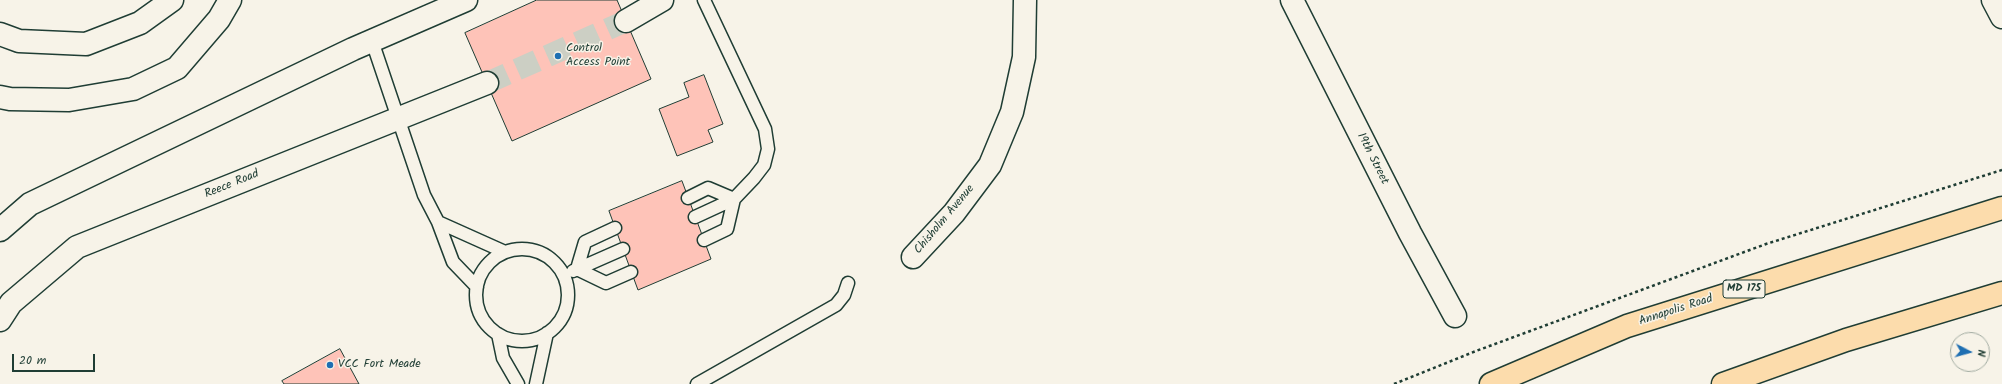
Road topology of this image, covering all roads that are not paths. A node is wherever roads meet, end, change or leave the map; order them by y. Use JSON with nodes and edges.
{"nodes":[{"id":1,"x":172,"y":0,"type":"edge"},
{"id":2,"x":230,"y":0,"type":"edge"},
{"id":3,"x":466,"y":0,"type":"edge"},
{"id":4,"x":662,"y":0,"type":"edge"},
{"id":5,"x":704,"y":0,"type":"edge"},
{"id":6,"x":1025,"y":0,"type":"edge"},
{"id":7,"x":1292,"y":0,"type":"edge"},
{"id":8,"x":1993,"y":0,"type":"edge"},
{"id":9,"x":2002,"y":16,"type":"edge"},
{"id":10,"x":626,"y":21,"type":"tunnel mouth"},
{"id":11,"x":0,"y":34,"type":"edge"},
{"id":12,"x":372,"y":41,"type":"junction"},
{"id":13,"x":487,"y":83,"type":"tunnel mouth"},
{"id":14,"x":0,"y":97,"type":"edge"},
{"id":15,"x":398,"y":118,"type":"junction"},
{"id":16,"x":688,"y":198,"type":"dead end"},
{"id":17,"x":734,"y":200,"type":"junction"},
{"id":18,"x":2002,"y":208,"type":"edge"},
{"id":19,"x":695,"y":217,"type":"dead end"},
{"id":20,"x":438,"y":222,"type":"junction"},
{"id":21,"x":615,"y":228,"type":"dead end"},
{"id":22,"x":0,"y":230,"type":"edge"},
{"id":23,"x":704,"y":240,"type":"dead end"},
{"id":24,"x":623,"y":249,"type":"dead end"},
{"id":25,"x":505,"y":252,"type":"junction"},
{"id":26,"x":913,"y":257,"type":"dead end"},
{"id":27,"x":577,"y":269,"type":"junction"},
{"id":28,"x":631,"y":272,"type":"dead end"},
{"id":29,"x":564,"y":275,"type":"junction"},
{"id":30,"x":848,"y":283,"type":"dead end"},
{"id":31,"x":477,"y":287,"type":"junction"},
{"id":32,"x":2002,"y":293,"type":"edge"},
{"id":33,"x":1456,"y":316,"type":"dead end"},
{"id":34,"x":0,"y":320,"type":"edge"},
{"id":35,"x":498,"y":334,"type":"junction"},
{"id":36,"x":547,"y":334,"type":"junction"},
{"id":37,"x":518,"y":384,"type":"edge"},
{"id":38,"x":536,"y":384,"type":"edge"},
{"id":39,"x":697,"y":384,"type":"edge"},
{"id":40,"x":1491,"y":384,"type":"edge"},
{"id":41,"x":1723,"y":384,"type":"edge"}],
"edges":[{"from":1,"to":11,"type":"street"},
{"from":2,"to":14,"type":"street"},
{"from":3,"to":12,"type":"street"},
{"from":4,"to":10,"type":"street"},
{"from":5,"to":17,"type":"lane"},
{"from":6,"to":26,"type":"street","name":"Chisholm Avenue"},
{"from":7,"to":33,"type":"street","name":"19th Street"},
{"from":8,"to":9,"type":"street"},
{"from":12,"to":15,"type":"lane"},
{"from":12,"to":22,"type":"street"},
{"from":13,"to":15,"type":"street","name":"Reece Road"},
{"from":15,"to":20,"type":"lane"},
{"from":15,"to":34,"type":"street","name":"Reece Road"},
{"from":16,"to":17,"type":"lane"},
{"from":17,"to":19,"type":"lane"},
{"from":17,"to":23,"type":"lane"},
{"from":18,"to":40,"type":"main road","name":"Annapolis Road","number":"MD 175"},
{"from":20,"to":25,"type":"lane"},
{"from":20,"to":31,"type":"lane"},
{"from":21,"to":27,"type":"lane"},
{"from":24,"to":27,"type":"lane"},
{"from":25,"to":29,"type":"lane"},
{"from":25,"to":31,"type":"lane"},
{"from":27,"to":28,"type":"lane"},
{"from":27,"to":29,"type":"lane"},
{"from":29,"to":36,"type":"lane"},
{"from":30,"to":39,"type":"lane"},
{"from":31,"to":35,"type":"lane"},
{"from":32,"to":41,"type":"main road"},
{"from":35,"to":36,"type":"lane"},
{"from":35,"to":37,"type":"lane"},
{"from":36,"to":38,"type":"lane"}]}
